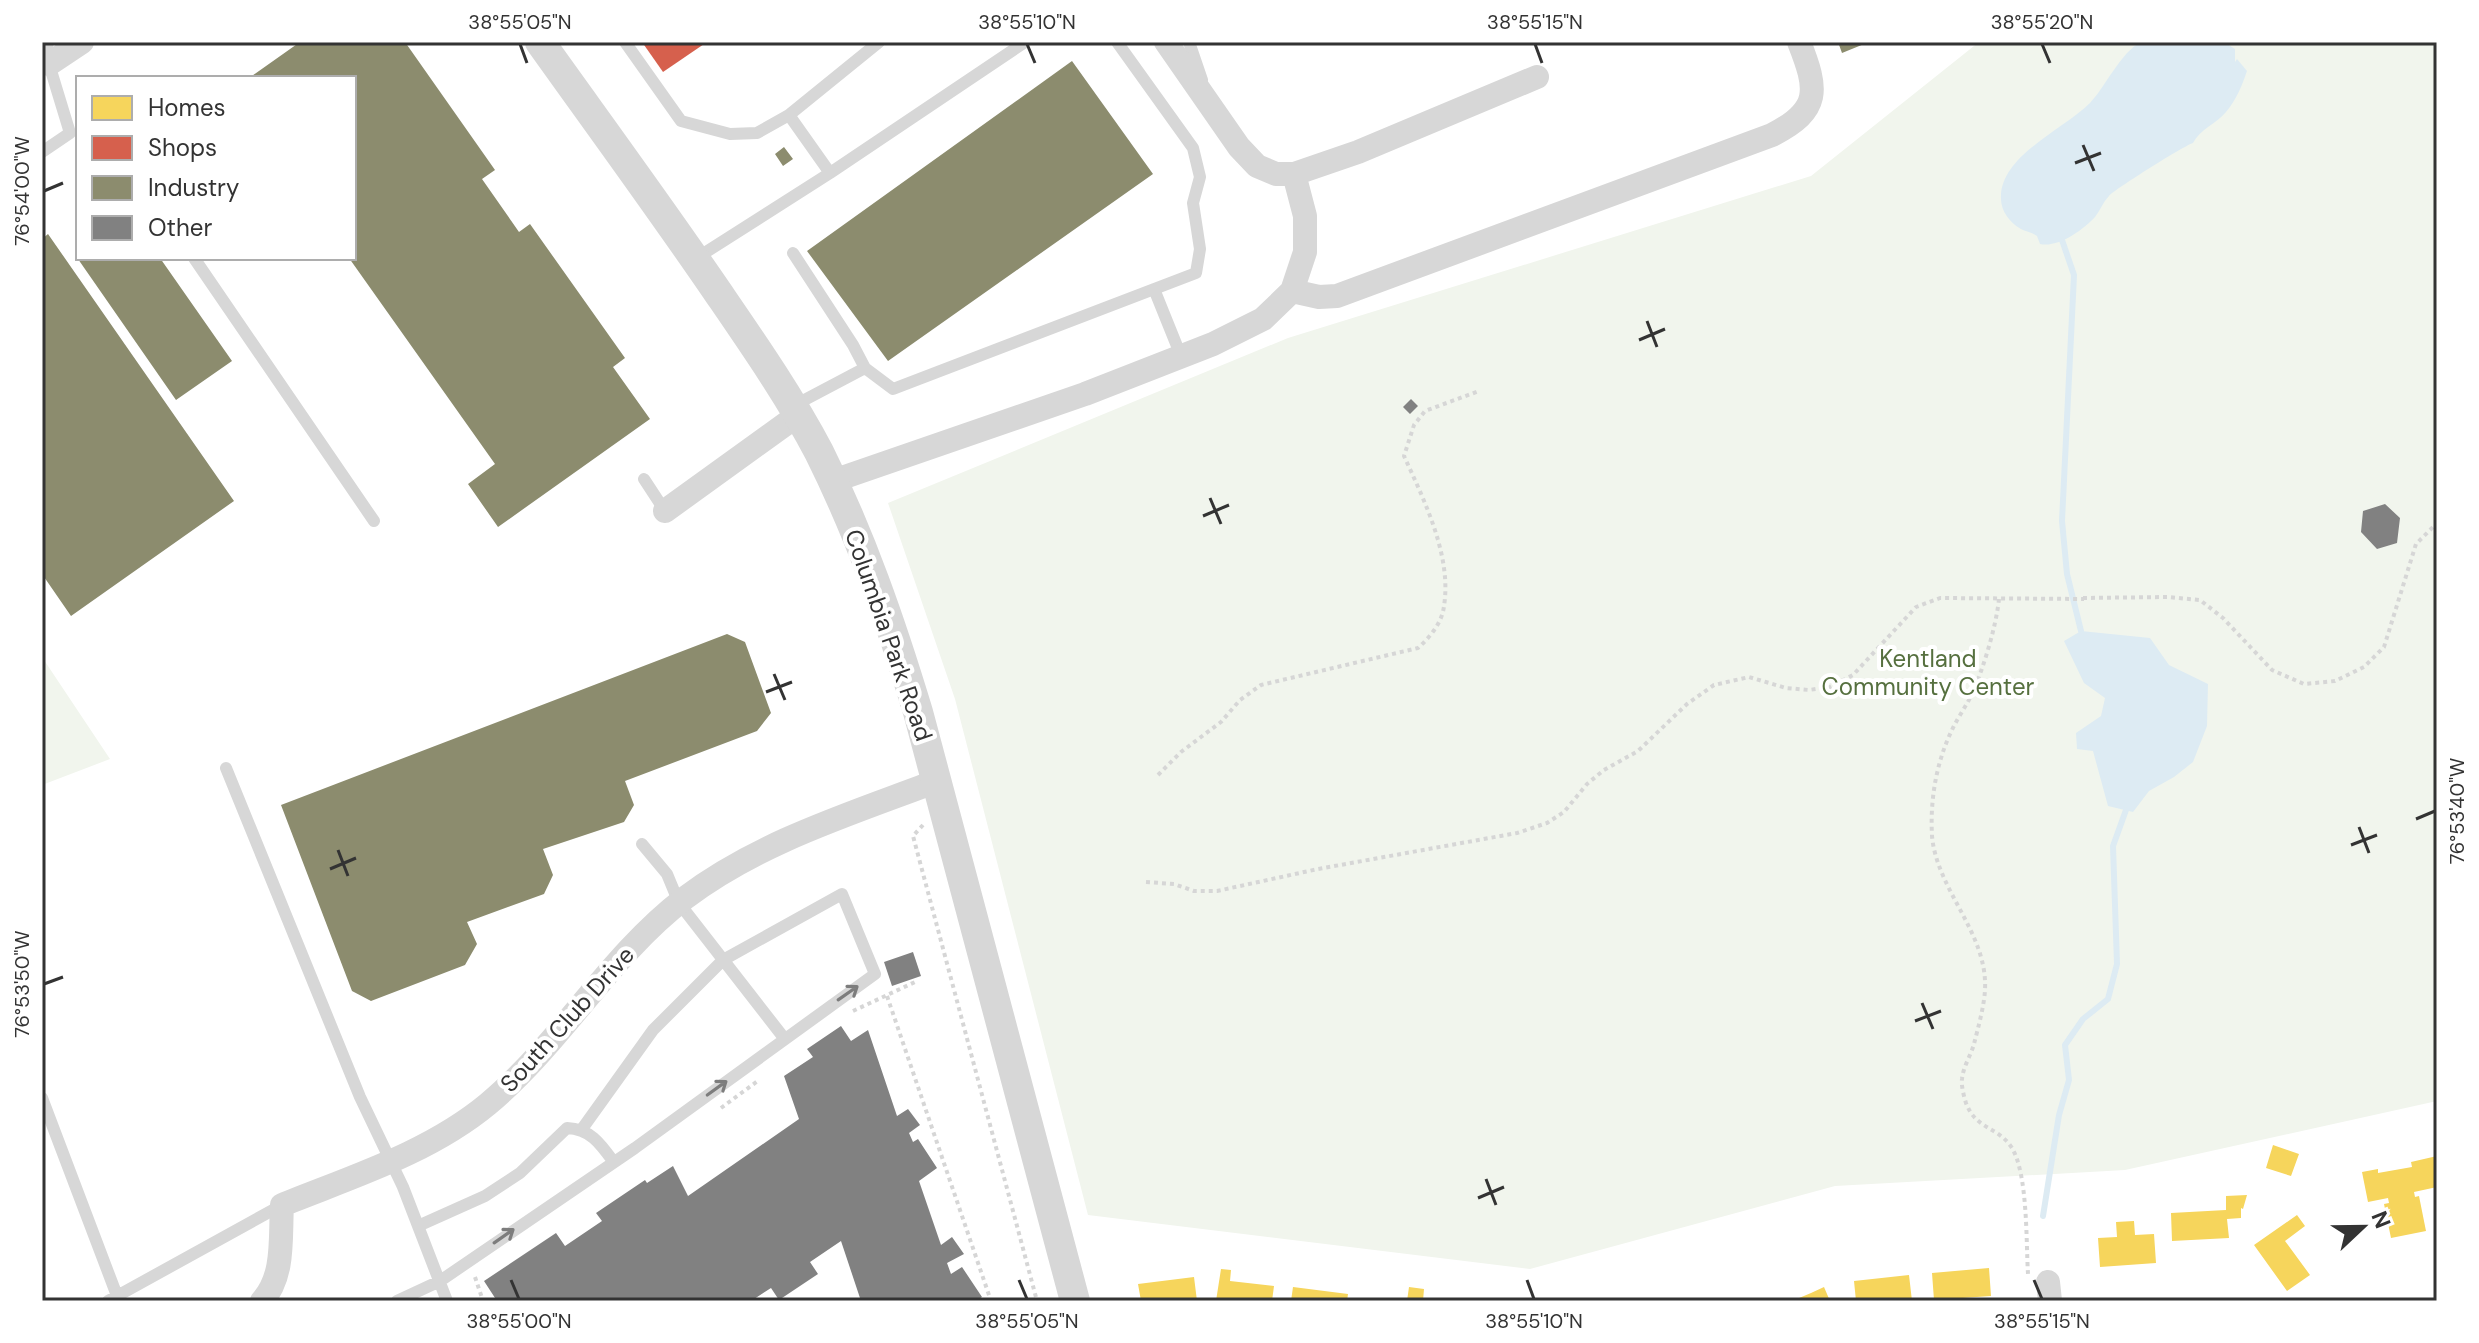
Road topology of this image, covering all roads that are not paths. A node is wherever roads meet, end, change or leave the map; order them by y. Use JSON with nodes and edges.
{"nodes":[{"id":1,"x":82,"y":42,"type":"edge"},
{"id":2,"x":540,"y":42,"type":"edge"},
{"id":3,"x":625,"y":42,"type":"edge"},
{"id":4,"x":879,"y":42,"type":"edge"},
{"id":5,"x":1025,"y":42,"type":"edge"},
{"id":6,"x":1117,"y":42,"type":"edge"},
{"id":7,"x":1166,"y":42,"type":"edge"},
{"id":8,"x":1189,"y":42,"type":"edge"},
{"id":9,"x":1799,"y":42,"type":"edge"},
{"id":10,"x":45,"y":58,"type":"edge"},
{"id":11,"x":1537,"y":77,"type":"dead end"},
{"id":12,"x":1211,"y":106,"type":"junction"},
{"id":13,"x":789,"y":115,"type":"junction"},
{"id":14,"x":74,"y":134,"type":"edge"},
{"id":15,"x":42,"y":152,"type":"edge"},
{"id":16,"x":830,"y":173,"type":"junction"},
{"id":17,"x":1294,"y":174,"type":"junction"},
{"id":18,"x":793,"y":253,"type":"dead end"},
{"id":19,"x":695,"y":259,"type":"junction"},
{"id":20,"x":195,"y":260,"type":"edge"},
{"id":21,"x":1154,"y":289,"type":"junction"},
{"id":22,"x":1292,"y":291,"type":"junction"},
{"id":23,"x":1181,"y":356,"type":"junction"},
{"id":24,"x":865,"y":368,"type":"junction"},
{"id":25,"x":796,"y":411,"type":"junction"},
{"id":26,"x":644,"y":479,"type":"dead end"},
{"id":27,"x":833,"y":481,"type":"junction"},
{"id":28,"x":665,"y":511,"type":"joint"},
{"id":29,"x":374,"y":521,"type":"dead end"},
{"id":30,"x":226,"y":768,"type":"dead end"},
{"id":31,"x":940,"y":796,"type":"junction"},
{"id":32,"x":642,"y":844,"type":"dead end"},
{"id":33,"x":679,"y":903,"type":"junction"},
{"id":34,"x":723,"y":960,"type":"junction"},
{"id":35,"x":784,"y":1038,"type":"junction"},
{"id":36,"x":42,"y":1098,"type":"edge"},
{"id":37,"x":582,"y":1129,"type":"junction"},
{"id":38,"x":390,"y":1161,"type":"junction"},
{"id":39,"x":613,"y":1161,"type":"junction"},
{"id":40,"x":282,"y":1205,"type":"junction"},
{"id":41,"x":418,"y":1226,"type":"junction"},
{"id":42,"x":440,"y":1281,"type":"junction"},
{"id":43,"x":115,"y":1300,"type":"edge"},
{"id":44,"x":262,"y":1301,"type":"edge"},
{"id":45,"x":397,"y":1301,"type":"edge"},
{"id":46,"x":447,"y":1301,"type":"edge"},
{"id":47,"x":1075,"y":1301,"type":"edge"}],
"edges":[{"from":1,"to":10,"type":"street"},
{"from":2,"to":19,"type":"street","name":"Columbia Park Road"},
{"from":3,"to":13,"type":"lane"},
{"from":4,"to":13,"type":"lane"},
{"from":5,"to":16,"type":"lane"},
{"from":6,"to":21,"type":"lane"},
{"from":7,"to":12,"type":"street"},
{"from":8,"to":12,"type":"lane"},
{"from":9,"to":22,"type":"street"},
{"from":10,"to":14,"type":"lane"},
{"from":11,"to":17,"type":"street"},
{"from":12,"to":17,"type":"street"},
{"from":13,"to":16,"type":"lane"},
{"from":14,"to":15,"type":"lane"},
{"from":16,"to":19,"type":"lane"},
{"from":17,"to":22,"type":"street"},
{"from":18,"to":24,"type":"lane"},
{"from":19,"to":25,"type":"street","name":"Columbia Park Road"},
{"from":20,"to":29,"type":"lane"},
{"from":21,"to":23,"type":"lane"},
{"from":21,"to":24,"type":"lane"},
{"from":22,"to":23,"type":"street"},
{"from":23,"to":27,"type":"street"},
{"from":24,"to":25,"type":"lane"},
{"from":25,"to":27,"type":"street","name":"Columbia Park Road"},
{"from":25,"to":28,"type":"street"},
{"from":26,"to":28,"type":"lane"},
{"from":27,"to":31,"type":"street","name":"Columbia Park Road"},
{"from":30,"to":38,"type":"lane"},
{"from":31,"to":33,"type":"street","name":"South Club Drive"},
{"from":31,"to":47,"type":"street","name":"Columbia Park Road"},
{"from":32,"to":33,"type":"lane"},
{"from":33,"to":34,"type":"lane"},
{"from":33,"to":38,"type":"street","name":"South Club Drive"},
{"from":34,"to":35,"type":"lane"},
{"from":35,"to":34,"type":"lane","one_way":true},
{"from":34,"to":37,"type":"lane"},
{"from":39,"to":35,"type":"lane","one_way":true},
{"from":36,"to":43,"type":"lane"},
{"from":37,"to":39,"type":"lane"},
{"from":37,"to":41,"type":"lane"},
{"from":38,"to":40,"type":"street","name":"South Club Drive"},
{"from":38,"to":41,"type":"lane"},
{"from":42,"to":39,"type":"lane","one_way":true},
{"from":40,"to":43,"type":"lane"},
{"from":40,"to":44,"type":"street"},
{"from":41,"to":42,"type":"lane"},
{"from":42,"to":45,"type":"lane"},
{"from":42,"to":46,"type":"lane"}]}
